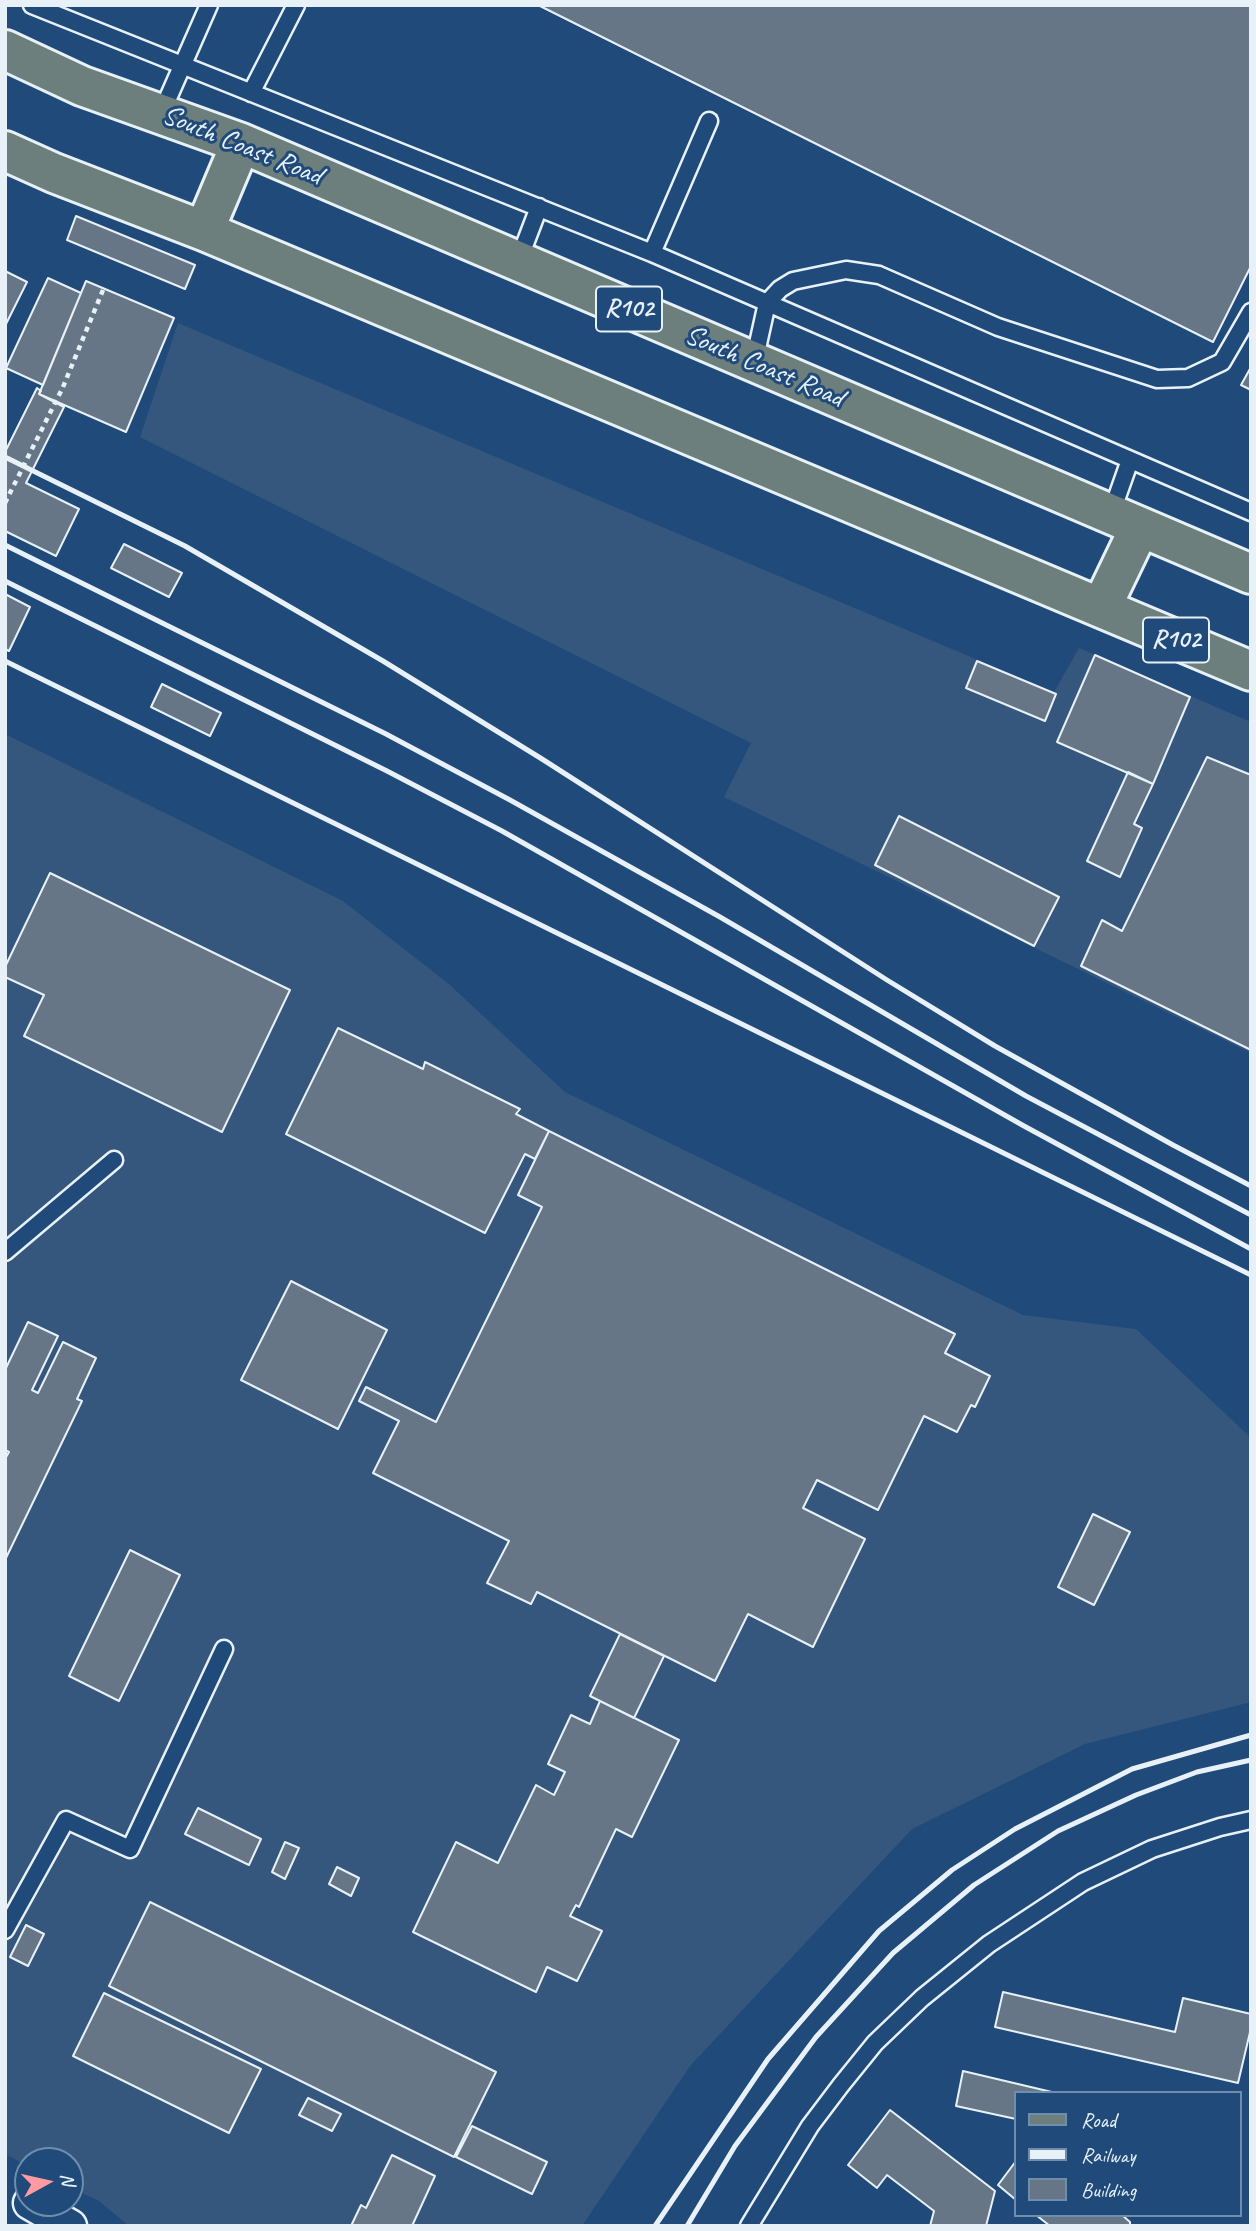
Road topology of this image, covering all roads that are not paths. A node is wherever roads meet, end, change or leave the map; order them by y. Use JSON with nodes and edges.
{"nodes":[{"id":1,"x":32,"y":5,"type":"edge"},
{"id":2,"x":209,"y":5,"type":"edge"},
{"id":3,"x":296,"y":5,"type":"edge"},
{"id":4,"x":5,"y":50,"type":"edge"},
{"id":5,"x":183,"y":66,"type":"junction"},
{"id":6,"x":251,"y":93,"type":"junction"},
{"id":7,"x":161,"y":114,"type":"junction"},
{"id":8,"x":709,"y":121,"type":"dead end"},
{"id":9,"x":241,"y":143,"type":"junction"},
{"id":10,"x":5,"y":150,"type":"edge"},
{"id":11,"x":539,"y":207,"type":"junction"},
{"id":12,"x":204,"y":232,"type":"junction"},
{"id":13,"x":652,"y":253,"type":"junction"},
{"id":14,"x":518,"y":262,"type":"junction"},
{"id":15,"x":767,"y":303,"type":"junction"},
{"id":16,"x":1251,"y":312,"type":"edge"},
{"id":17,"x":754,"y":362,"type":"junction"},
{"id":18,"x":1130,"y":460,"type":"junction"},
{"id":19,"x":1251,"y":512,"type":"edge"},
{"id":20,"x":1125,"y":521,"type":"junction"},
{"id":21,"x":1251,"y":574,"type":"edge"},
{"id":22,"x":1101,"y":608,"type":"junction"},
{"id":23,"x":1251,"y":671,"type":"edge"},
{"id":24,"x":114,"y":1160,"type":"dead end"},
{"id":25,"x":5,"y":1252,"type":"edge"},
{"id":26,"x":224,"y":1649,"type":"dead end"},
{"id":27,"x":1251,"y":1820,"type":"edge"},
{"id":28,"x":5,"y":1930,"type":"edge"},
{"id":29,"x":55,"y":2217,"type":"edge"},
{"id":30,"x":70,"y":2226,"type":"edge"},
{"id":31,"x":749,"y":2226,"type":"edge"}],
"edges":[{"from":1,"to":5,"type":"lane"},
{"from":2,"to":5,"type":"lane"},
{"from":3,"to":6,"type":"lane"},
{"from":4,"to":7,"type":"main road","name":"South Coast Road","number":"R102"},
{"from":5,"to":6,"type":"lane"},
{"from":5,"to":7,"type":"lane"},
{"from":6,"to":11,"type":"lane"},
{"from":7,"to":9,"type":"main road","name":"South Coast Road","number":"R102"},
{"from":8,"to":13,"type":"lane"},
{"from":9,"to":12,"type":"main road"},
{"from":9,"to":14,"type":"main road","name":"South Coast Road","number":"R102"},
{"from":10,"to":12,"type":"main road","number":"R102"},
{"from":11,"to":13,"type":"lane"},
{"from":11,"to":14,"type":"lane"},
{"from":12,"to":22,"type":"main road","number":"R102"},
{"from":13,"to":15,"type":"lane"},
{"from":14,"to":17,"type":"main road","name":"South Coast Road","number":"R102"},
{"from":15,"to":16,"type":"lane"},
{"from":15,"to":17,"type":"lane"},
{"from":15,"to":18,"type":"lane"},
{"from":17,"to":20,"type":"main road","name":"South Coast Road","number":"R102"},
{"from":18,"to":19,"type":"lane"},
{"from":18,"to":20,"type":"lane"},
{"from":20,"to":21,"type":"main road","name":"South Coast Road","number":"R102"},
{"from":20,"to":22,"type":"main road"},
{"from":22,"to":23,"type":"main road","number":"R102"},
{"from":24,"to":25,"type":"lane"},
{"from":26,"to":28,"type":"lane"},
{"from":27,"to":31,"type":"lane"},
{"from":29,"to":30,"type":"street"}]}
